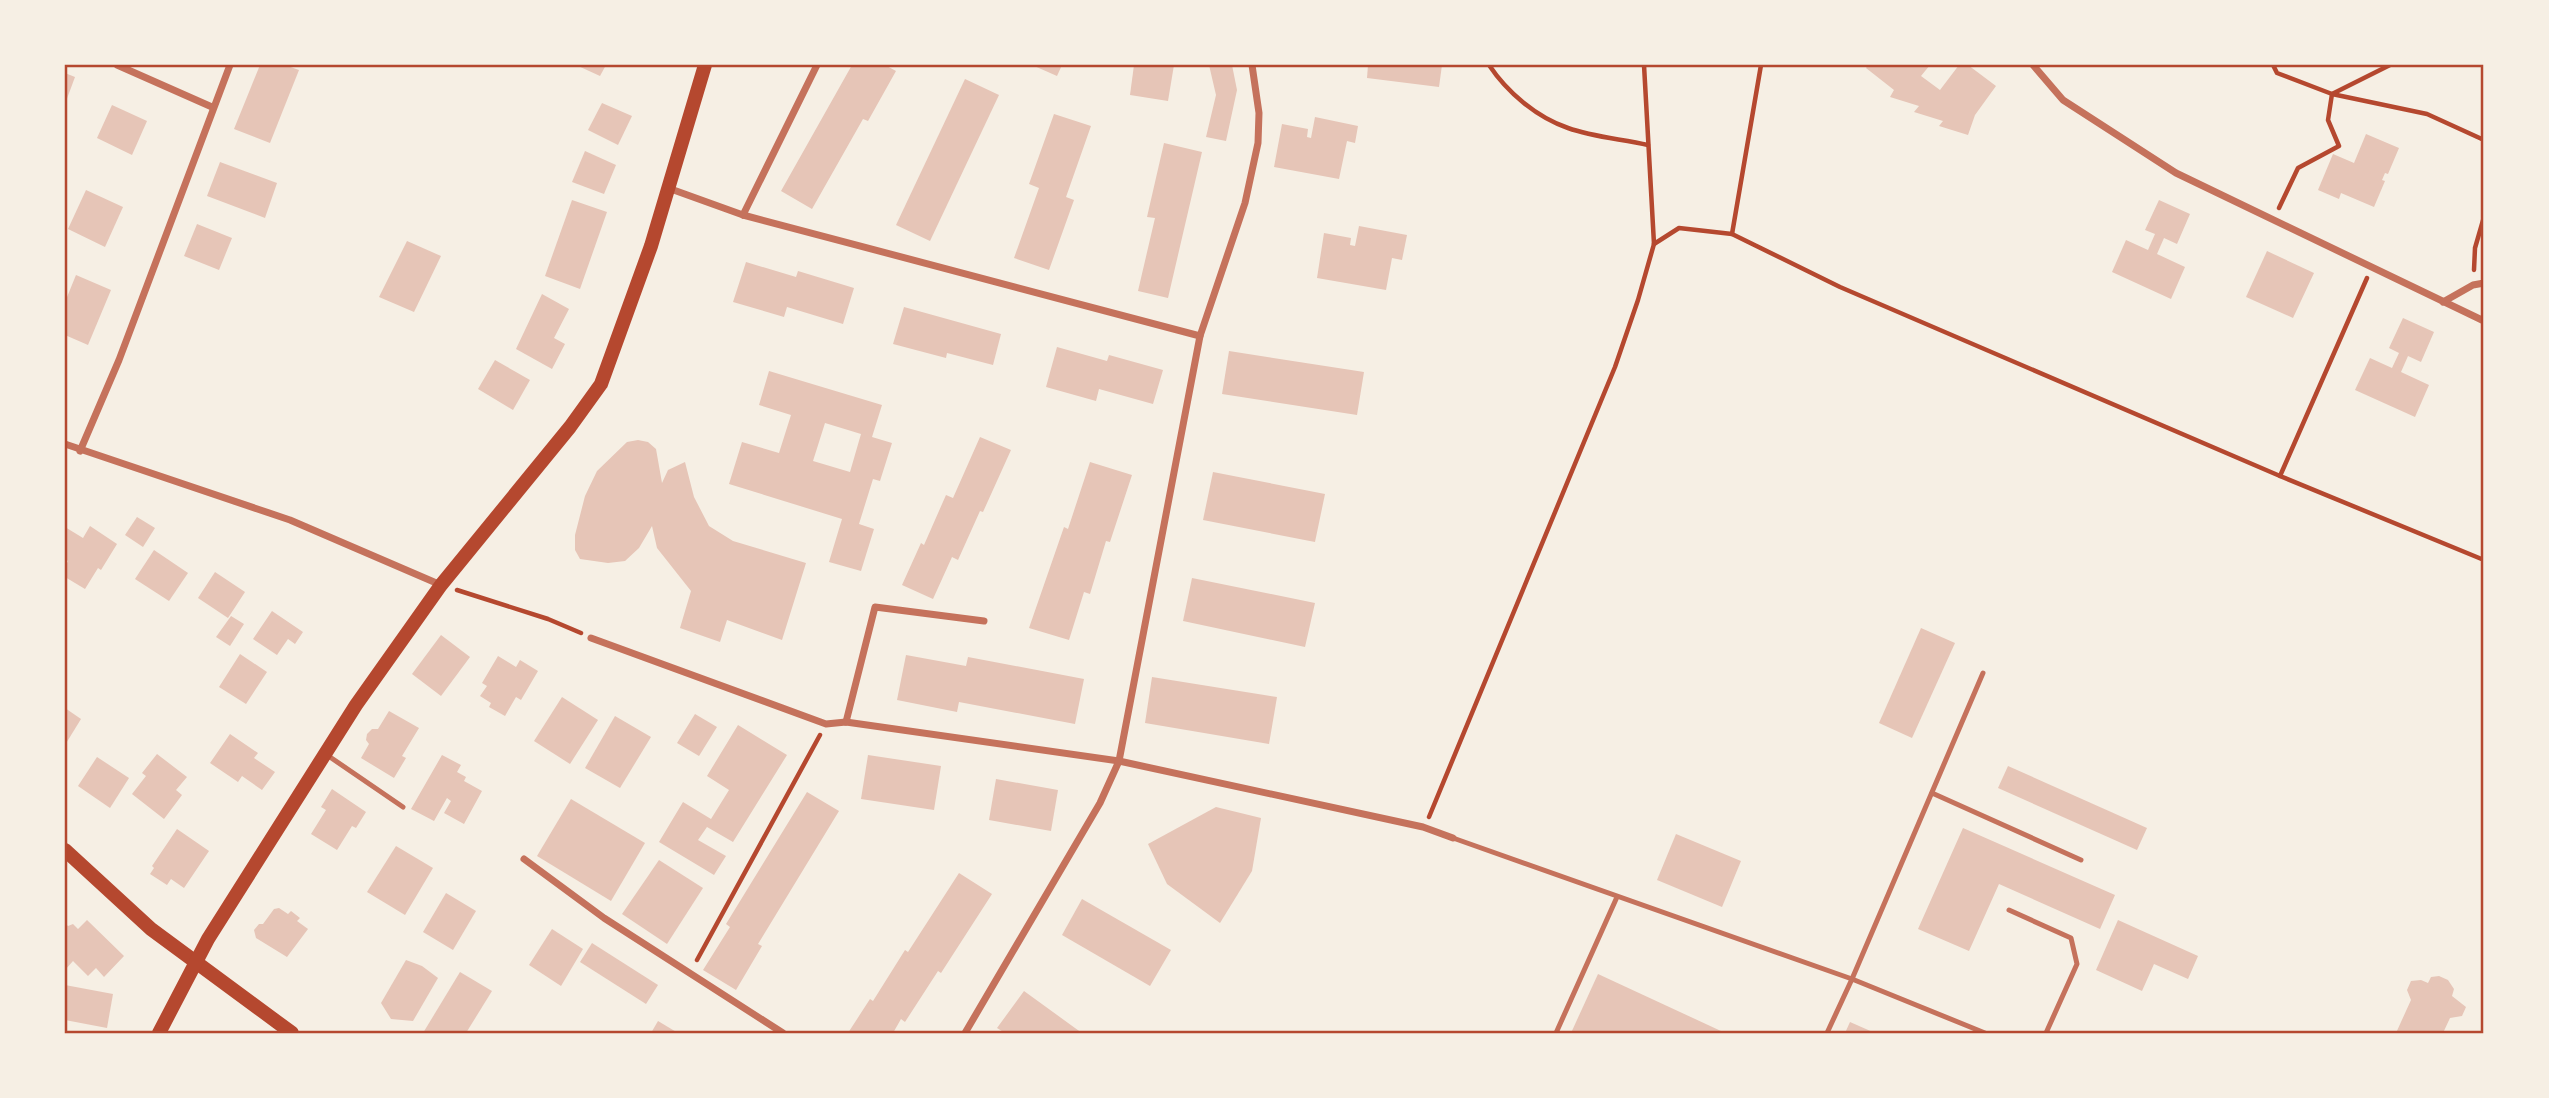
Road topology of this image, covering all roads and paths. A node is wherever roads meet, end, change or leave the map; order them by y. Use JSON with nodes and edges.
{"nodes":[{"id":1,"x":117,"y":65,"type":"edge"},
{"id":2,"x":230,"y":65,"type":"edge"},
{"id":3,"x":705,"y":65,"type":"edge"},
{"id":4,"x":817,"y":65,"type":"edge"},
{"id":5,"x":1252,"y":65,"type":"edge"},
{"id":6,"x":1489,"y":65,"type":"edge"},
{"id":7,"x":1644,"y":65,"type":"edge"},
{"id":8,"x":1761,"y":65,"type":"edge"},
{"id":9,"x":2032,"y":65,"type":"edge"},
{"id":10,"x":2273,"y":65,"type":"edge"},
{"id":11,"x":2390,"y":65,"type":"edge"},
{"id":12,"x":2332,"y":94,"type":"junction"},
{"id":13,"x":212,"y":107,"type":"junction"},
{"id":14,"x":2484,"y":140,"type":"edge"},
{"id":15,"x":1648,"y":145,"type":"junction"},
{"id":16,"x":668,"y":188,"type":"junction"},
{"id":17,"x":743,"y":215,"type":"junction"},
{"id":18,"x":2484,"y":217,"type":"edge"},
{"id":19,"x":2274,"y":220,"type":"junction"},
{"id":20,"x":1732,"y":234,"type":"junction"},
{"id":21,"x":1654,"y":244,"type":"junction"},
{"id":22,"x":2372,"y":268,"type":"junction"},
{"id":23,"x":2484,"y":283,"type":"edge"},
{"id":24,"x":2473,"y":285,"type":"junction"},
{"id":25,"x":2442,"y":302,"type":"junction"},
{"id":26,"x":2484,"y":321,"type":"edge"},
{"id":27,"x":1200,"y":337,"type":"junction"},
{"id":28,"x":65,"y":444,"type":"edge"},
{"id":29,"x":80,"y":451,"type":"junction"},
{"id":30,"x":2280,"y":476,"type":"junction"},
{"id":31,"x":2484,"y":560,"type":"edge"},
{"id":32,"x":441,"y":585,"type":"junction"},
{"id":33,"x":984,"y":621,"type":"dead end"},
{"id":34,"x":591,"y":638,"type":"joint"},
{"id":35,"x":1983,"y":673,"type":"dead end"},
{"id":36,"x":846,"y":722,"type":"junction"},
{"id":37,"x":826,"y":724,"type":"junction"},
{"id":38,"x":324,"y":754,"type":"junction"},
{"id":39,"x":1119,"y":761,"type":"junction"},
{"id":40,"x":1932,"y":793,"type":"junction"},
{"id":41,"x":403,"y":807,"type":"dead end"},
{"id":42,"x":1423,"y":827,"type":"junction"},
{"id":43,"x":1452,"y":838,"type":"joint"},
{"id":44,"x":65,"y":850,"type":"edge"},
{"id":45,"x":524,"y":859,"type":"dead end"},
{"id":46,"x":2081,"y":860,"type":"dead end"},
{"id":47,"x":1618,"y":897,"type":"junction"},
{"id":48,"x":2009,"y":910,"type":"dead end"},
{"id":49,"x":195,"y":963,"type":"junction"},
{"id":50,"x":690,"y":973,"type":"junction"},
{"id":51,"x":1852,"y":979,"type":"junction"},
{"id":52,"x":159,"y":1033,"type":"edge"},
{"id":53,"x":292,"y":1033,"type":"edge"},
{"id":54,"x":783,"y":1033,"type":"edge"},
{"id":55,"x":965,"y":1033,"type":"edge"},
{"id":56,"x":1556,"y":1033,"type":"edge"},
{"id":57,"x":1827,"y":1033,"type":"edge"},
{"id":58,"x":1985,"y":1033,"type":"edge"},
{"id":59,"x":2046,"y":1033,"type":"edge"}],
"edges":[{"from":1,"to":13,"type":"street"},
{"from":2,"to":13,"type":"street"},
{"from":3,"to":16,"type":"main road"},
{"from":4,"to":17,"type":"street"},
{"from":5,"to":27,"type":"street"},
{"from":6,"to":15,"type":"path"},
{"from":7,"to":15,"type":"path"},
{"from":8,"to":20,"type":"path"},
{"from":9,"to":19,"type":"street"},
{"from":10,"to":12,"type":"path"},
{"from":11,"to":12,"type":"path"},
{"from":12,"to":14,"type":"path"},
{"from":12,"to":19,"type":"path"},
{"from":13,"to":29,"type":"street"},
{"from":15,"to":21,"type":"path"},
{"from":16,"to":17,"type":"street"},
{"from":16,"to":32,"type":"main road"},
{"from":17,"to":27,"type":"street"},
{"from":18,"to":24,"type":"path"},
{"from":19,"to":22,"type":"street"},
{"from":20,"to":21,"type":"path"},
{"from":20,"to":30,"type":"path"},
{"from":21,"to":42,"type":"path"},
{"from":22,"to":25,"type":"street"},
{"from":22,"to":30,"type":"path"},
{"from":23,"to":24,"type":"street"},
{"from":24,"to":25,"type":"street"},
{"from":25,"to":26,"type":"street"},
{"from":27,"to":39,"type":"street"},
{"from":28,"to":29,"type":"street"},
{"from":29,"to":32,"type":"street"},
{"from":30,"to":31,"type":"path"},
{"from":32,"to":34,"type":"path"},
{"from":32,"to":38,"type":"main road"},
{"from":33,"to":36,"type":"street"},
{"from":34,"to":37,"type":"street"},
{"from":35,"to":40,"type":"lane"},
{"from":36,"to":37,"type":"street"},
{"from":36,"to":39,"type":"street"},
{"from":37,"to":50,"type":"path"},
{"from":38,"to":41,"type":"lane"},
{"from":38,"to":49,"type":"main road"},
{"from":39,"to":42,"type":"street"},
{"from":39,"to":55,"type":"street"},
{"from":40,"to":46,"type":"lane"},
{"from":40,"to":51,"type":"lane"},
{"from":42,"to":43,"type":"street"},
{"from":43,"to":47,"type":"lane"},
{"from":44,"to":49,"type":"main road"},
{"from":45,"to":50,"type":"street"},
{"from":47,"to":51,"type":"lane"},
{"from":47,"to":56,"type":"lane"},
{"from":48,"to":59,"type":"lane"},
{"from":49,"to":52,"type":"main road"},
{"from":49,"to":53,"type":"main road"},
{"from":50,"to":54,"type":"street"},
{"from":51,"to":57,"type":"lane"},
{"from":51,"to":58,"type":"lane"}]}
